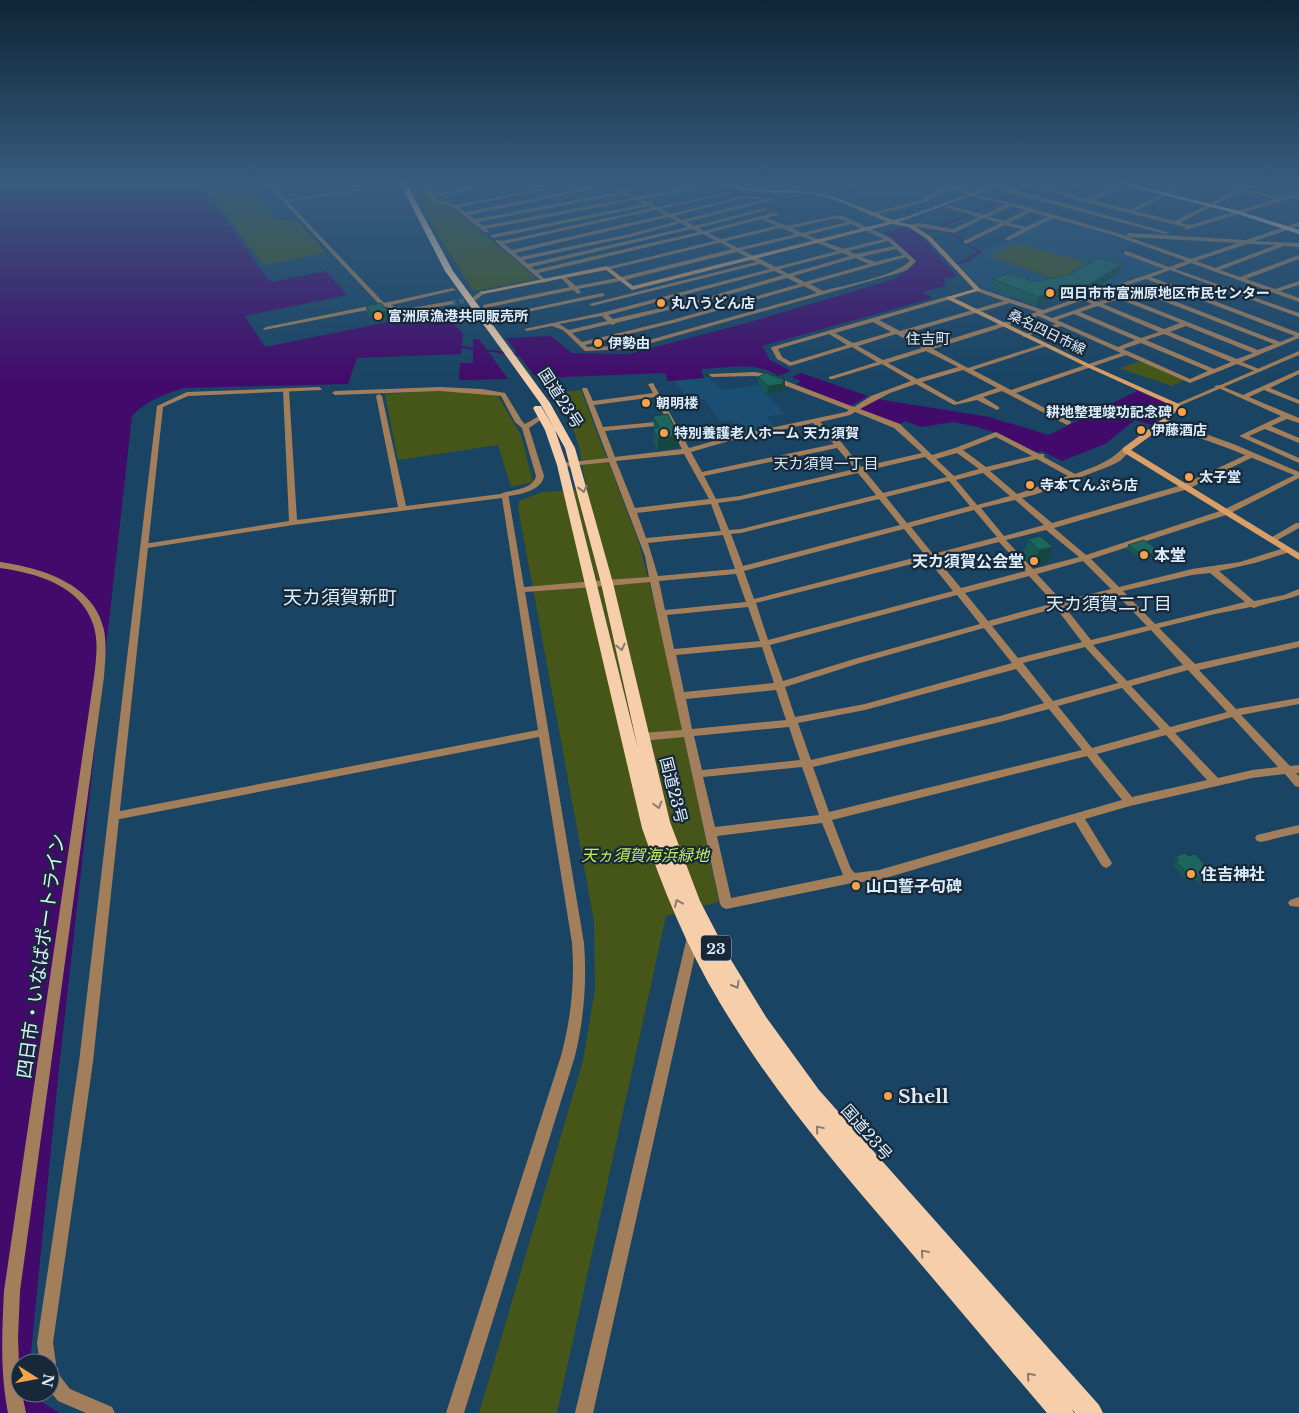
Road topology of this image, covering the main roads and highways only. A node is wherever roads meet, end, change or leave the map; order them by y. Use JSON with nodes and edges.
{"nodes":[{"id":1,"x":428,"y":247,"type":"edge"},
{"id":2,"x":436,"y":247,"type":"edge"},
{"id":3,"x":795,"y":247,"type":"edge"},
{"id":4,"x":937,"y":247,"type":"edge"},
{"id":5,"x":483,"y":292,"type":"tunnel mouth"},
{"id":6,"x":491,"y":326,"type":"junction"},
{"id":7,"x":526,"y":384,"type":"junction"},
{"id":8,"x":569,"y":464,"type":"junction"},
{"id":9,"x":1299,"y":557,"type":"edge"},
{"id":10,"x":599,"y":584,"type":"junction"},
{"id":11,"x":1062,"y":1413,"type":"edge"},
{"id":12,"x":1091,"y":1413,"type":"edge"}],
"edges":[{"from":1,"to":6,"type":"highway","name":"国道23号","number":"23"},
{"from":2,"to":6,"type":"highway","name":"国道23号","number":"23"},
{"from":3,"to":5,"type":"main road"},
{"from":4,"to":9,"type":"main road","name":"桑名四日市線"},
{"from":6,"to":7,"type":"highway","name":"国道23号","number":"23"},
{"from":7,"to":8,"type":"highway","name":"国道23号","number":"23"},
{"from":7,"to":8,"type":"highway","name":"国道23号","number":"23"},
{"from":8,"to":10,"type":"highway","name":"国道23号","number":"23"},
{"from":11,"to":10,"type":"highway","name":"国道23号","number":"23","one_way":true},
{"from":10,"to":12,"type":"highway","name":"国道23号","number":"23","one_way":true}]}
